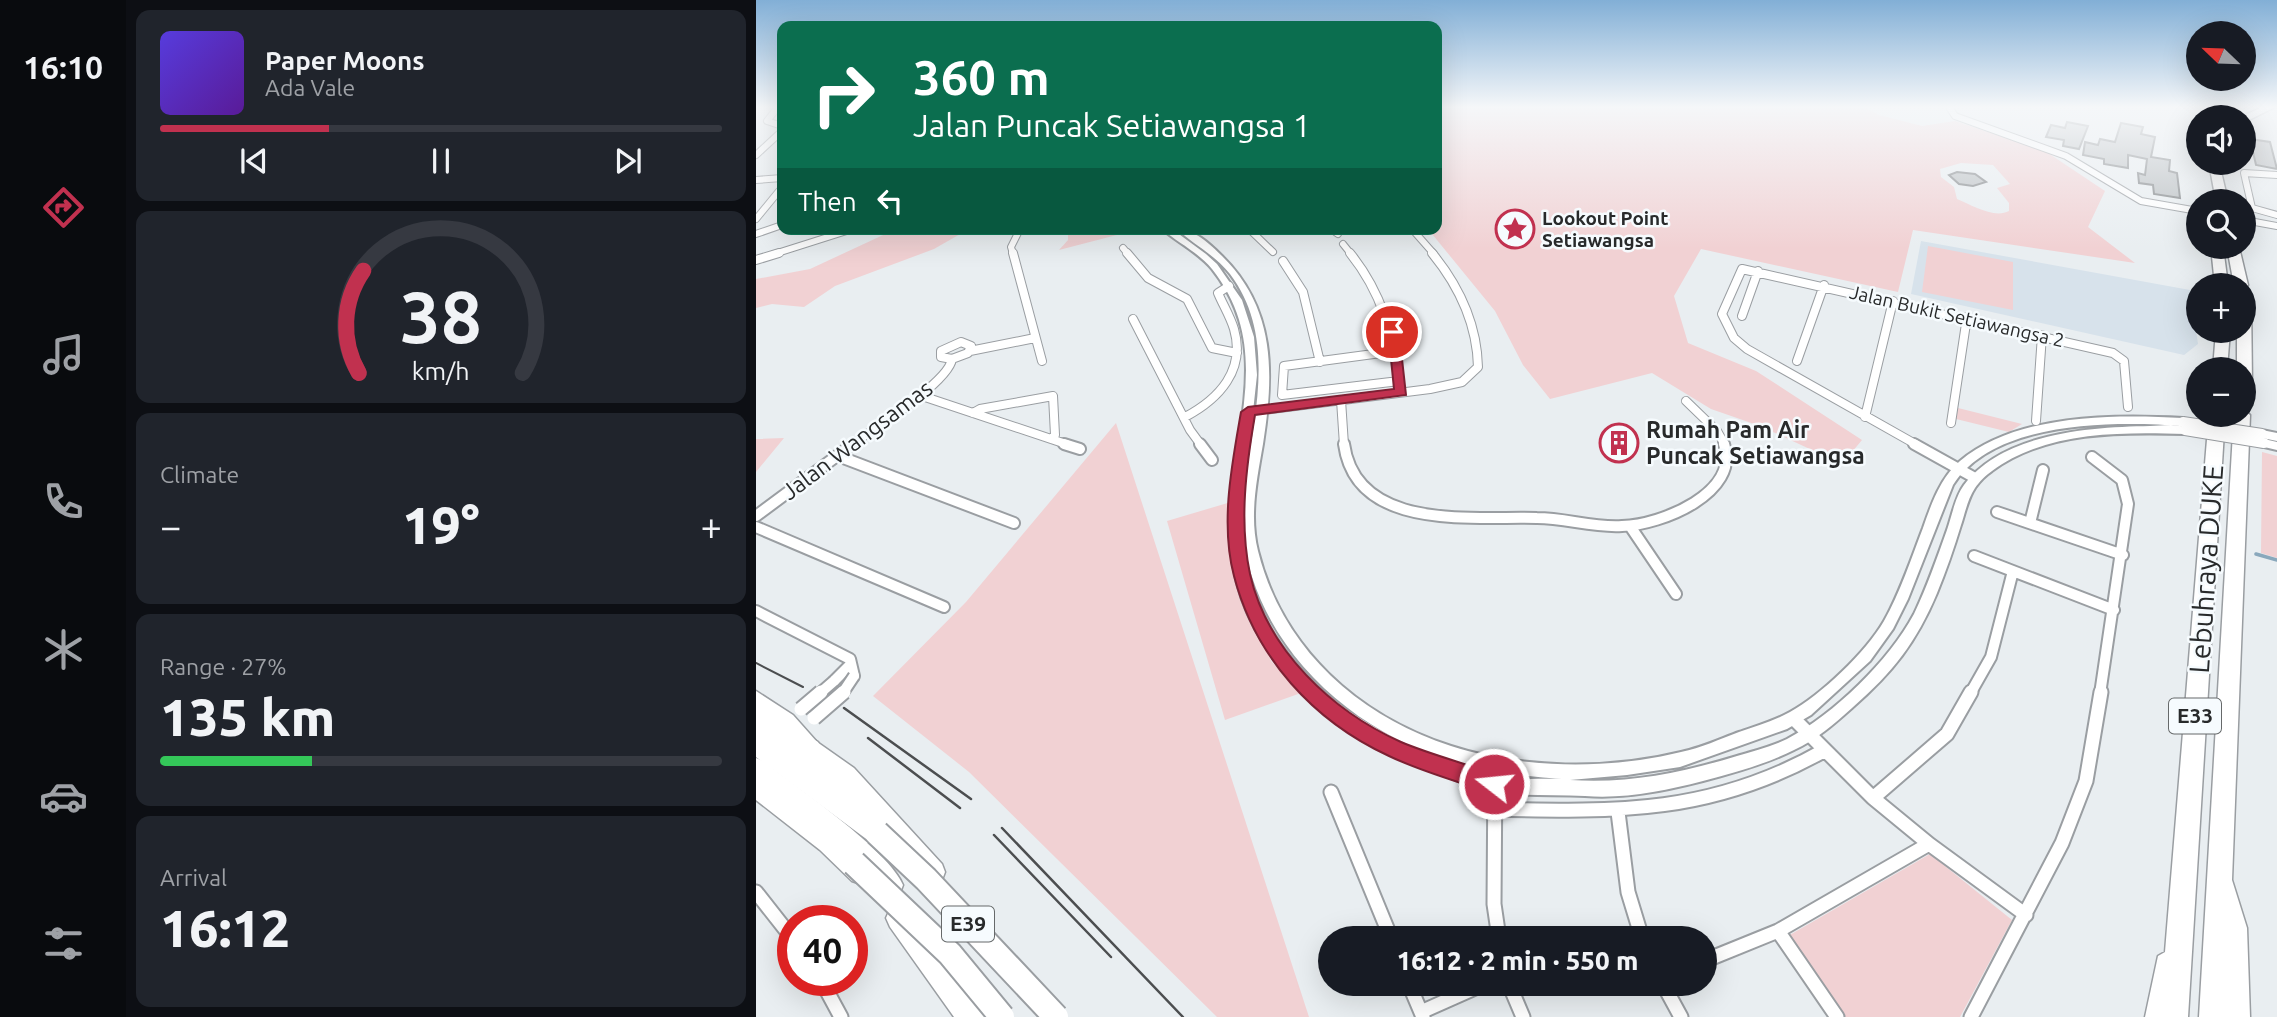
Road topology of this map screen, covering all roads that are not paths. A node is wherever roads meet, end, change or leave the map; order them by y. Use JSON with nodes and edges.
{"nodes":[{"id":1,"x":2062,"y":154,"type":"edge"},
{"id":2,"x":2277,"y":175,"type":"edge"},
{"id":3,"x":777,"y":178,"type":"edge"},
{"id":4,"x":756,"y":180,"type":"edge"},
{"id":5,"x":777,"y":193,"type":"edge"},
{"id":6,"x":2186,"y":209,"type":"edge"},
{"id":7,"x":2277,"y":215,"type":"edge"},
{"id":8,"x":756,"y":219,"type":"edge"},
{"id":9,"x":2256,"y":222,"type":"edge"},
{"id":10,"x":2277,"y":226,"type":"edge"},
{"id":11,"x":777,"y":227,"type":"edge"},
{"id":12,"x":756,"y":234,"type":"edge"},
{"id":13,"x":819,"y":235,"type":"edge"},
{"id":14,"x":833,"y":235,"type":"edge"},
{"id":15,"x":1017,"y":235,"type":"edge"},
{"id":16,"x":1175,"y":235,"type":"edge"},
{"id":17,"x":1191,"y":235,"type":"edge"},
{"id":18,"x":1255,"y":235,"type":"edge"},
{"id":19,"x":1417,"y":235,"type":"edge"},
{"id":20,"x":1343,"y":243,"type":"dead end"},
{"id":21,"x":1124,"y":248,"type":"dead end"},
{"id":22,"x":1273,"y":252,"type":"dead end"},
{"id":23,"x":756,"y":258,"type":"edge"},
{"id":24,"x":1283,"y":261,"type":"dead end"},
{"id":25,"x":1758,"y":271,"type":"junction"},
{"id":26,"x":1824,"y":285,"type":"junction"},
{"id":27,"x":1229,"y":286,"type":"junction"},
{"id":28,"x":1893,"y":300,"type":"junction"},
{"id":29,"x":1742,"y":316,"type":"dead end"},
{"id":30,"x":1967,"y":317,"type":"junction"},
{"id":31,"x":1133,"y":319,"type":"dead end"},
{"id":32,"x":2042,"y":335,"type":"junction"},
{"id":33,"x":1035,"y":338,"type":"junction"},
{"id":34,"x":970,"y":351,"type":"junction"},
{"id":35,"x":1393,"y":352,"type":"junction"},
{"id":36,"x":1237,"y":354,"type":"junction"},
{"id":37,"x":953,"y":359,"type":"junction"},
{"id":38,"x":1042,"y":361,"type":"dead end"},
{"id":39,"x":1320,"y":362,"type":"junction"},
{"id":40,"x":1797,"y":362,"type":"dead end"},
{"id":41,"x":1396,"y":382,"type":"junction"},
{"id":42,"x":1401,"y":392,"type":"junction"},
{"id":43,"x":919,"y":395,"type":"junction"},
{"id":44,"x":1341,"y":400,"type":"junction"},
{"id":45,"x":1686,"y":401,"type":"dead end"},
{"id":46,"x":2128,"y":407,"type":"dead end"},
{"id":47,"x":1255,"y":411,"type":"junction"},
{"id":48,"x":973,"y":413,"type":"junction"},
{"id":49,"x":1185,"y":417,"type":"junction"},
{"id":50,"x":1865,"y":417,"type":"junction"},
{"id":51,"x":2036,"y":421,"type":"dead end"},
{"id":52,"x":1951,"y":423,"type":"dead end"},
{"id":53,"x":2184,"y":426,"type":"junction"},
{"id":54,"x":2216,"y":427,"type":"edge"},
{"id":55,"x":2241,"y":427,"type":"edge"},
{"id":56,"x":2277,"y":437,"type":"edge"},
{"id":57,"x":2263,"y":438,"type":"junction"},
{"id":58,"x":1051,"y":439,"type":"junction"},
{"id":59,"x":2277,"y":446,"type":"edge"},
{"id":60,"x":1080,"y":449,"type":"dead end"},
{"id":61,"x":838,"y":456,"type":"junction"},
{"id":62,"x":2092,"y":457,"type":"dead end"},
{"id":63,"x":1212,"y":460,"type":"dead end"},
{"id":64,"x":1958,"y":469,"type":"junction"},
{"id":65,"x":2043,"y":470,"type":"dead end"},
{"id":66,"x":1975,"y":478,"type":"junction"},
{"id":67,"x":1997,"y":512,"type":"dead end"},
{"id":68,"x":756,"y":516,"type":"edge"},
{"id":69,"x":1014,"y":523,"type":"dead end"},
{"id":70,"x":2030,"y":523,"type":"junction"},
{"id":71,"x":1630,"y":526,"type":"junction"},
{"id":72,"x":756,"y":527,"type":"edge"},
{"id":73,"x":2123,"y":555,"type":"junction"},
{"id":74,"x":1974,"y":556,"type":"dead end"},
{"id":75,"x":2013,"y":571,"type":"junction"},
{"id":76,"x":1676,"y":594,"type":"dead end"},
{"id":77,"x":944,"y":607,"type":"dead end"},
{"id":78,"x":2114,"y":610,"type":"junction"},
{"id":79,"x":756,"y":611,"type":"edge"},
{"id":80,"x":852,"y":671,"type":"junction"},
{"id":81,"x":756,"y":700,"type":"edge"},
{"id":82,"x":756,"y":715,"type":"edge"},
{"id":83,"x":1794,"y":719,"type":"junction"},
{"id":84,"x":794,"y":720,"type":"junction"},
{"id":85,"x":756,"y":730,"type":"edge"},
{"id":86,"x":1811,"y":735,"type":"junction"},
{"id":87,"x":756,"y":744,"type":"edge"},
{"id":88,"x":810,"y":749,"type":"junction"},
{"id":89,"x":1825,"y":750,"type":"junction"},
{"id":90,"x":1495,"y":766,"type":"junction"},
{"id":91,"x":756,"y":768,"type":"edge"},
{"id":92,"x":1494,"y":784,"type":"junction"},
{"id":93,"x":756,"y":786,"type":"edge"},
{"id":94,"x":1331,"y":792,"type":"dead end"},
{"id":95,"x":1873,"y":799,"type":"junction"},
{"id":96,"x":1493,"y":810,"type":"junction"},
{"id":97,"x":1618,"y":812,"type":"junction"},
{"id":98,"x":1929,"y":844,"type":"junction"},
{"id":99,"x":2185,"y":853,"type":"junction"},
{"id":100,"x":854,"y":863,"type":"junction"},
{"id":101,"x":2219,"y":865,"type":"junction"},
{"id":102,"x":756,"y":892,"type":"edge"},
{"id":103,"x":2026,"y":915,"type":"junction"},
{"id":104,"x":777,"y":919,"type":"edge"},
{"id":105,"x":1386,"y":926,"type":"edge"},
{"id":106,"x":1497,"y":926,"type":"edge"},
{"id":107,"x":1638,"y":926,"type":"edge"},
{"id":108,"x":1778,"y":932,"type":"junction"},
{"id":109,"x":1717,"y":956,"type":"edge"},
{"id":110,"x":830,"y":996,"type":"edge"},
{"id":111,"x":1414,"y":996,"type":"edge"},
{"id":112,"x":1460,"y":996,"type":"edge"},
{"id":113,"x":1514,"y":996,"type":"edge"},
{"id":114,"x":1670,"y":996,"type":"edge"},
{"id":115,"x":1422,"y":1015,"type":"edge"},
{"id":116,"x":841,"y":1017,"type":"edge"},
{"id":117,"x":971,"y":1017,"type":"edge"},
{"id":118,"x":986,"y":1017,"type":"edge"},
{"id":119,"x":1002,"y":1017,"type":"edge"},
{"id":120,"x":1046,"y":1017,"type":"edge"},
{"id":121,"x":1056,"y":1017,"type":"edge"},
{"id":122,"x":1523,"y":1017,"type":"edge"},
{"id":123,"x":1681,"y":1017,"type":"edge"},
{"id":124,"x":1837,"y":1017,"type":"edge"},
{"id":125,"x":1971,"y":1017,"type":"edge"},
{"id":126,"x":2158,"y":1017,"type":"edge"},
{"id":127,"x":2174,"y":1017,"type":"edge"},
{"id":128,"x":2213,"y":1017,"type":"edge"},
{"id":129,"x":2236,"y":1017,"type":"edge"}],
"edges":[{"from":1,"to":6,"type":"street"},
{"from":2,"to":7,"type":"street"},
{"from":3,"to":4,"type":"street"},
{"from":5,"to":8,"type":"street"},
{"from":9,"to":10,"type":"street"},
{"from":11,"to":12,"type":"street"},
{"from":13,"to":23,"type":"street"},
{"from":14,"to":23,"type":"street"},
{"from":15,"to":33,"type":"street"},
{"from":16,"to":27,"type":"street"},
{"from":17,"to":47,"type":"street"},
{"from":18,"to":22,"type":"street"},
{"from":19,"to":42,"type":"street"},
{"from":20,"to":35,"type":"street"},
{"from":21,"to":36,"type":"street"},
{"from":24,"to":39,"type":"street"},
{"from":25,"to":26,"type":"street","name":"Jalan Bukit Setiawangsa 2"},
{"from":25,"to":29,"type":"street"},
{"from":25,"to":50,"type":"street","name":"Jalan Bukit Setiawangsa 2"},
{"from":26,"to":28,"type":"street","name":"Jalan Bukit Setiawangsa 2"},
{"from":26,"to":40,"type":"street"},
{"from":27,"to":36,"type":"street"},
{"from":27,"to":47,"type":"street"},
{"from":28,"to":30,"type":"street","name":"Jalan Bukit Setiawangsa 2"},
{"from":28,"to":50,"type":"street"},
{"from":30,"to":32,"type":"street","name":"Jalan Bukit Setiawangsa 2"},
{"from":30,"to":52,"type":"street"},
{"from":31,"to":49,"type":"street"},
{"from":32,"to":46,"type":"street","name":"Jalan Bukit Setiawangsa 2"},
{"from":32,"to":51,"type":"street"},
{"from":33,"to":34,"type":"street"},
{"from":33,"to":38,"type":"street"},
{"from":34,"to":37,"type":"street"},
{"from":34,"to":37,"type":"street"},
{"from":35,"to":39,"type":"street"},
{"from":35,"to":41,"type":"street"},
{"from":36,"to":49,"type":"street"},
{"from":37,"to":43,"type":"street","name":"Jalan Wangsamas"},
{"from":39,"to":41,"type":"street"},
{"from":41,"to":42,"type":"street"},
{"from":42,"to":44,"type":"street"},
{"from":43,"to":48,"type":"street"},
{"from":43,"to":61,"type":"street","name":"Jalan Wangsamas"},
{"from":44,"to":47,"type":"street"},
{"from":44,"to":71,"type":"street"},
{"from":45,"to":71,"type":"street"},
{"from":47,"to":90,"type":"street"},
{"from":47,"to":92,"type":"street"},
{"from":48,"to":58,"type":"street"},
{"from":48,"to":58,"type":"street"},
{"from":49,"to":63,"type":"street"},
{"from":50,"to":64,"type":"street"},
{"from":53,"to":57,"type":"street","bridge":true},
{"from":53,"to":64,"type":"street"},
{"from":53,"to":66,"type":"street"},
{"from":54,"to":99,"type":"highway","name":"Lebuhraya DUKE","number":"E33"},
{"from":55,"to":101,"type":"highway","name":"Lebuhraya DUKE","number":"E33"},
{"from":56,"to":57,"type":"street"},
{"from":57,"to":59,"type":"street"},
{"from":58,"to":60,"type":"street"},
{"from":61,"to":68,"type":"street","name":"Jalan Wangsamas"},
{"from":61,"to":69,"type":"street"},
{"from":62,"to":73,"type":"street"},
{"from":64,"to":66,"type":"street"},
{"from":64,"to":83,"type":"street"},
{"from":65,"to":70,"type":"street"},
{"from":66,"to":86,"type":"street"},
{"from":67,"to":70,"type":"street"},
{"from":70,"to":73,"type":"street"},
{"from":71,"to":76,"type":"street"},
{"from":72,"to":77,"type":"street"},
{"from":73,"to":78,"type":"street"},
{"from":74,"to":75,"type":"street"},
{"from":75,"to":78,"type":"street"},
{"from":75,"to":95,"type":"street"},
{"from":78,"to":103,"type":"street"},
{"from":79,"to":80,"type":"street"},
{"from":80,"to":84,"type":"street","bridge":true},
{"from":80,"to":84,"type":"street","bridge":true},
{"from":81,"to":84,"type":"main road"},
{"from":82,"to":88,"type":"highway"},
{"from":83,"to":86,"type":"street"},
{"from":83,"to":90,"type":"street"},
{"from":84,"to":88,"type":"main road"},
{"from":85,"to":120,"type":"main road"},
{"from":86,"to":89,"type":"street"},
{"from":86,"to":92,"type":"street"},
{"from":87,"to":121,"type":"highway","number":"E39","bridge":true},
{"from":88,"to":121,"type":"main road"},
{"from":89,"to":95,"type":"street"},
{"from":89,"to":97,"type":"street"},
{"from":90,"to":92,"type":"street"},
{"from":91,"to":118,"type":"main road"},
{"from":92,"to":96,"type":"street"},
{"from":93,"to":100,"type":"highway"},
{"from":94,"to":105,"type":"street"},
{"from":95,"to":98,"type":"street"},
{"from":96,"to":97,"type":"street"},
{"from":96,"to":106,"type":"street"},
{"from":97,"to":107,"type":"street"},
{"from":98,"to":103,"type":"street"},
{"from":98,"to":108,"type":"street"},
{"from":99,"to":126,"type":"highway"},
{"from":99,"to":127,"type":"highway","name":"Lebuhraya DUKE","number":"E33"},
{"from":100,"to":117,"type":"highway","bridge":true},
{"from":100,"to":119,"type":"highway","bridge":true},
{"from":101,"to":128,"type":"highway","name":"Lebuhraya DUKE","number":"E33"},
{"from":101,"to":129,"type":"highway"},
{"from":102,"to":104,"type":"street"},
{"from":103,"to":125,"type":"street"},
{"from":108,"to":109,"type":"street"},
{"from":108,"to":124,"type":"street"},
{"from":110,"to":116,"type":"street"},
{"from":111,"to":115,"type":"street"},
{"from":112,"to":115,"type":"street"},
{"from":113,"to":122,"type":"street"},
{"from":114,"to":123,"type":"street"}]}
